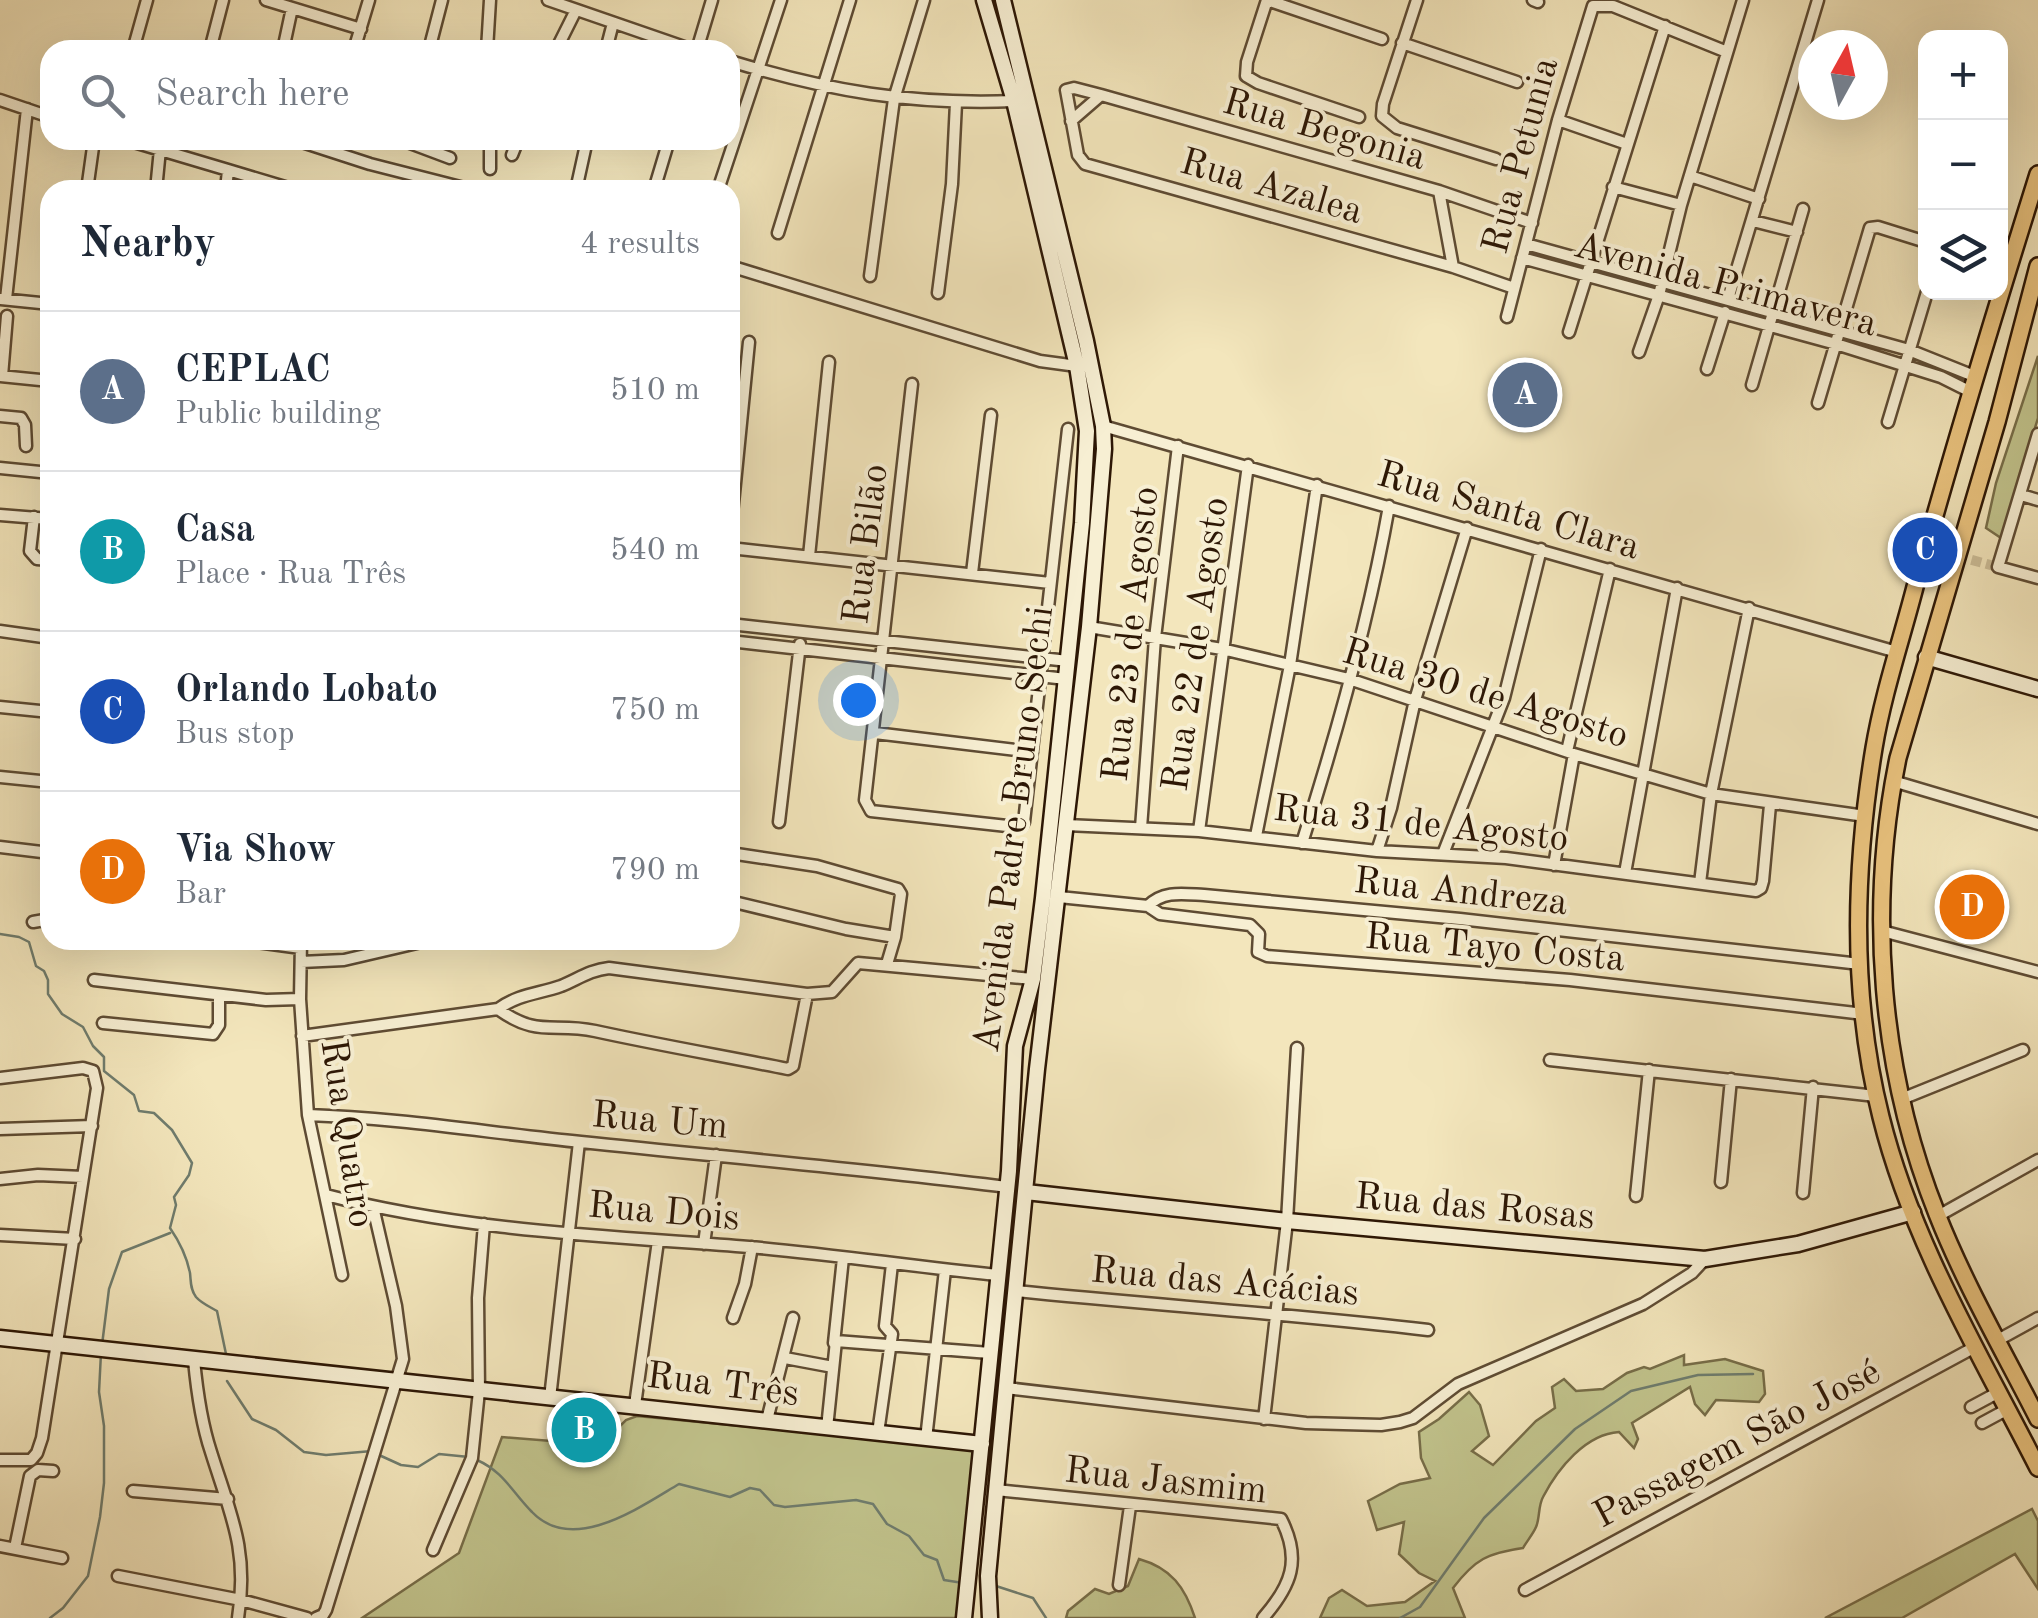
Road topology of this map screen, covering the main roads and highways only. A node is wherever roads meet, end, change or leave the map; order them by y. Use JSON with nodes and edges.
{"nodes":[{"id":1,"x":984,"y":0,"type":"edge"},
{"id":2,"x":1003,"y":0,"type":"edge"},
{"id":3,"x":2038,"y":174,"type":"edge"},
{"id":4,"x":2038,"y":266,"type":"edge"},
{"id":5,"x":2008,"y":269,"type":"edge"},
{"id":6,"x":2008,"y":296,"type":"edge"},
{"id":7,"x":1998,"y":300,"type":"edge"},
{"id":8,"x":2028,"y":302,"type":"junction"},
{"id":9,"x":1915,"y":589,"type":"junction"},
{"id":10,"x":1944,"y":597,"type":"junction"},
{"id":11,"x":1926,"y":656,"type":"junction"},
{"id":12,"x":2038,"y":688,"type":"edge"},
{"id":13,"x":1018,"y":1036,"type":"junction"},
{"id":14,"x":1042,"y":1043,"type":"junction"},
{"id":15,"x":1014,"y":1061,"type":"junction"},
{"id":16,"x":1037,"y":1069,"type":"junction"},
{"id":17,"x":1026,"y":1192,"type":"junction"},
{"id":18,"x":1913,"y":1212,"type":"junction"},
{"id":19,"x":0,"y":1338,"type":"edge"},
{"id":20,"x":2038,"y":1419,"type":"edge"},
{"id":21,"x":982,"y":1444,"type":"junction"},
{"id":22,"x":2038,"y":1468,"type":"edge"},
{"id":23,"x":964,"y":1618,"type":"edge"},
{"id":24,"x":990,"y":1618,"type":"edge"}],
"edges":[{"from":1,"to":13,"type":"main road","name":"Avenida Padre Bruno Sechi"},
{"from":2,"to":14,"type":"main road","name":"Avenida Padre Bruno Sechi"},
{"from":3,"to":5,"type":"main road"},
{"from":4,"to":8,"type":"main road"},
{"from":6,"to":8,"type":"main road"},
{"from":7,"to":9,"type":"main road"},
{"from":8,"to":10,"type":"main road"},
{"from":9,"to":10,"type":"main road"},
{"from":9,"to":18,"type":"main road"},
{"from":10,"to":11,"type":"main road"},
{"from":11,"to":12,"type":"main road"},
{"from":11,"to":20,"type":"main road"},
{"from":13,"to":14,"type":"main road"},
{"from":13,"to":15,"type":"main road","name":"Avenida Padre Bruno Sechi"},
{"from":14,"to":16,"type":"main road","name":"Avenida Padre Bruno Sechi"},
{"from":15,"to":16,"type":"main road"},
{"from":15,"to":21,"type":"main road","name":"Avenida Padre Bruno Sechi"},
{"from":16,"to":17,"type":"main road","name":"Avenida Padre Bruno Sechi"},
{"from":17,"to":18,"type":"main road","name":"Rua das Rosas"},
{"from":17,"to":24,"type":"main road","name":"Avenida Padre Bruno Sechi"},
{"from":18,"to":22,"type":"main road"},
{"from":19,"to":21,"type":"main road","name":"Rua Três"},
{"from":21,"to":23,"type":"main road","name":"Avenida Padre Bruno Sechi"}]}
